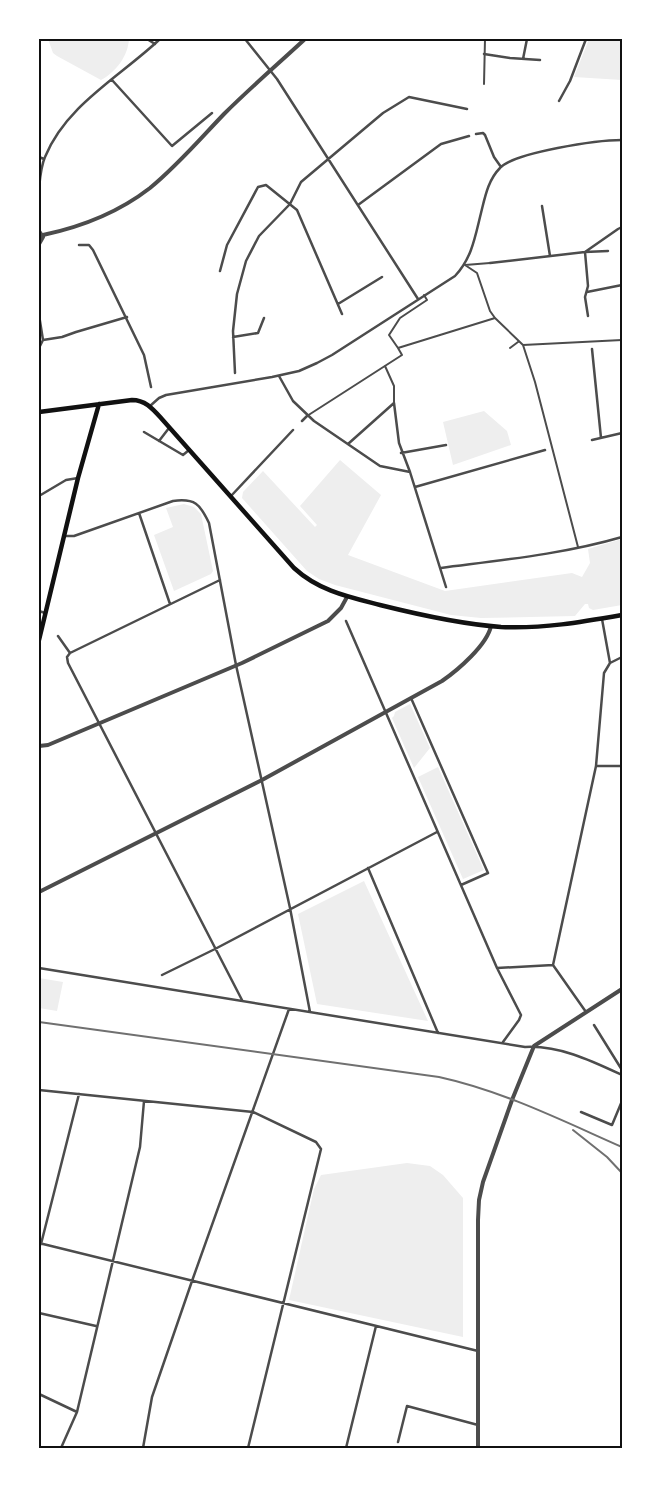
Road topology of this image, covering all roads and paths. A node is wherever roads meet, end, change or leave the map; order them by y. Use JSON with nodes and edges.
{"nodes":[{"id":1,"x":147,"y":39,"type":"edge"},
{"id":2,"x":160,"y":39,"type":"edge"},
{"id":3,"x":245,"y":39,"type":"edge"},
{"id":4,"x":305,"y":39,"type":"edge"},
{"id":5,"x":485,"y":39,"type":"edge"},
{"id":6,"x":527,"y":39,"type":"edge"},
{"id":7,"x":586,"y":39,"type":"edge"},
{"id":8,"x":155,"y":44,"type":"junction"},
{"id":9,"x":484,"y":54,"type":"junction"},
{"id":10,"x":523,"y":59,"type":"junction"},
{"id":11,"x":540,"y":60,"type":"dead end"},
{"id":12,"x":270,"y":70,"type":"junction"},
{"id":13,"x":112,"y":80,"type":"junction"},
{"id":14,"x":484,"y":84,"type":"dead end"},
{"id":15,"x":559,"y":101,"type":"dead end"},
{"id":16,"x":467,"y":109,"type":"dead end"},
{"id":17,"x":212,"y":113,"type":"dead end"},
{"id":18,"x":476,"y":134,"type":"dead end"},
{"id":19,"x":469,"y":136,"type":"dead end"},
{"id":20,"x":622,"y":140,"type":"edge"},
{"id":21,"x":39,"y":157,"type":"edge"},
{"id":22,"x":44,"y":159,"type":"junction"},
{"id":23,"x":329,"y":160,"type":"junction"},
{"id":24,"x":501,"y":167,"type":"junction"},
{"id":25,"x":39,"y":188,"type":"edge"},
{"id":26,"x":290,"y":204,"type":"junction"},
{"id":27,"x":358,"y":205,"type":"junction"},
{"id":28,"x":542,"y":206,"type":"dead end"},
{"id":29,"x":622,"y":228,"type":"edge"},
{"id":30,"x":39,"y":231,"type":"edge"},
{"id":31,"x":43,"y":235,"type":"junction"},
{"id":32,"x":39,"y":244,"type":"edge"},
{"id":33,"x":78,"y":245,"type":"dead end"},
{"id":34,"x":608,"y":251,"type":"dead end"},
{"id":35,"x":584,"y":252,"type":"junction"},
{"id":36,"x":550,"y":256,"type":"junction"},
{"id":37,"x":490,"y":263,"type":"joint"},
{"id":38,"x":465,"y":265,"type":"junction"},
{"id":39,"x":220,"y":271,"type":"dead end"},
{"id":40,"x":382,"y":277,"type":"dead end"},
{"id":41,"x":622,"y":285,"type":"edge"},
{"id":42,"x":586,"y":292,"type":"junction"},
{"id":43,"x":424,"y":295,"type":"junction"},
{"id":44,"x":418,"y":299,"type":"junction"},
{"id":45,"x":338,"y":304,"type":"junction"},
{"id":46,"x":342,"y":314,"type":"dead end"},
{"id":47,"x":39,"y":315,"type":"edge"},
{"id":48,"x":588,"y":316,"type":"dead end"},
{"id":49,"x":127,"y":318,"type":"junction"},
{"id":50,"x":264,"y":318,"type":"dead end"},
{"id":51,"x":495,"y":318,"type":"junction"},
{"id":52,"x":233,"y":337,"type":"junction"},
{"id":53,"x":43,"y":340,"type":"junction"},
{"id":54,"x":622,"y":340,"type":"edge"},
{"id":55,"x":519,"y":341,"type":"junction"},
{"id":56,"x":523,"y":345,"type":"junction"},
{"id":57,"x":39,"y":348,"type":"edge"},
{"id":58,"x":398,"y":348,"type":"junction"},
{"id":59,"x":510,"y":348,"type":"dead end"},
{"id":60,"x":592,"y":349,"type":"dead end"},
{"id":61,"x":386,"y":366,"type":"junction"},
{"id":62,"x":235,"y":373,"type":"dead end"},
{"id":63,"x":278,"y":376,"type":"junction"},
{"id":64,"x":152,"y":387,"type":"dead end"},
{"id":65,"x":394,"y":403,"type":"junction"},
{"id":66,"x":100,"y":404,"type":"junction"},
{"id":67,"x":150,"y":406,"type":"junction"},
{"id":68,"x":39,"y":412,"type":"edge"},
{"id":69,"x":307,"y":416,"type":"junction"},
{"id":70,"x":302,"y":421,"type":"dead end"},
{"id":71,"x":170,"y":427,"type":"junction"},
{"id":72,"x":293,"y":430,"type":"dead end"},
{"id":73,"x":144,"y":432,"type":"dead end"},
{"id":74,"x":622,"y":433,"type":"edge"},
{"id":75,"x":601,"y":438,"type":"junction"},
{"id":76,"x":592,"y":440,"type":"dead end"},
{"id":77,"x":160,"y":441,"type":"junction"},
{"id":78,"x":348,"y":444,"type":"junction"},
{"id":79,"x":446,"y":446,"type":"dead end"},
{"id":80,"x":189,"y":450,"type":"junction"},
{"id":81,"x":545,"y":450,"type":"dead end"},
{"id":82,"x":401,"y":453,"type":"junction"},
{"id":83,"x":410,"y":472,"type":"junction"},
{"id":84,"x":78,"y":478,"type":"junction"},
{"id":85,"x":415,"y":487,"type":"junction"},
{"id":86,"x":39,"y":496,"type":"edge"},
{"id":87,"x":230,"y":497,"type":"junction"},
{"id":88,"x":139,"y":512,"type":"junction"},
{"id":89,"x":64,"y":536,"type":"junction"},
{"id":90,"x":622,"y":537,"type":"edge"},
{"id":91,"x":578,"y":547,"type":"junction"},
{"id":92,"x":441,"y":568,"type":"junction"},
{"id":93,"x":220,"y":580,"type":"junction"},
{"id":94,"x":446,"y":587,"type":"dead end"},
{"id":95,"x":347,"y":596,"type":"junction"},
{"id":96,"x":170,"y":604,"type":"junction"},
{"id":97,"x":39,"y":611,"type":"edge"},
{"id":98,"x":45,"y":613,"type":"junction"},
{"id":99,"x":622,"y":615,"type":"edge"},
{"id":100,"x":602,"y":619,"type":"junction"},
{"id":101,"x":346,"y":621,"type":"dead end"},
{"id":102,"x":491,"y":626,"type":"junction"},
{"id":103,"x":58,"y":636,"type":"dead end"},
{"id":104,"x":39,"y":640,"type":"edge"},
{"id":105,"x":70,"y":652,"type":"junction"},
{"id":106,"x":622,"y":657,"type":"edge"},
{"id":107,"x":610,"y":663,"type":"junction"},
{"id":108,"x":236,"y":665,"type":"junction"},
{"id":109,"x":411,"y":698,"type":"junction"},
{"id":110,"x":386,"y":712,"type":"junction"},
{"id":111,"x":99,"y":723,"type":"junction"},
{"id":112,"x":39,"y":746,"type":"edge"},
{"id":113,"x":596,"y":766,"type":"junction"},
{"id":114,"x":622,"y":766,"type":"edge"},
{"id":115,"x":262,"y":780,"type":"junction"},
{"id":116,"x":437,"y":832,"type":"junction"},
{"id":117,"x":155,"y":834,"type":"junction"},
{"id":118,"x":368,"y":868,"type":"junction"},
{"id":119,"x":461,"y":885,"type":"junction"},
{"id":120,"x":39,"y":892,"type":"edge"},
{"id":121,"x":290,"y":908,"type":"junction"},
{"id":122,"x":215,"y":948,"type":"junction"},
{"id":123,"x":553,"y":965,"type":"junction"},
{"id":124,"x":39,"y":968,"type":"edge"},
{"id":125,"x":497,"y":968,"type":"junction"},
{"id":126,"x":162,"y":975,"type":"dead end"},
{"id":127,"x":622,"y":989,"type":"edge"},
{"id":128,"x":242,"y":1000,"type":"junction"},
{"id":129,"x":290,"y":1009,"type":"junction"},
{"id":130,"x":310,"y":1012,"type":"junction"},
{"id":131,"x":586,"y":1012,"type":"junction"},
{"id":132,"x":594,"y":1024,"type":"dead end"},
{"id":133,"x":438,"y":1033,"type":"junction"},
{"id":134,"x":502,"y":1043,"type":"junction"},
{"id":135,"x":534,"y":1046,"type":"junction"},
{"id":136,"x":622,"y":1070,"type":"edge"},
{"id":137,"x":622,"y":1075,"type":"edge"},
{"id":138,"x":39,"y":1090,"type":"edge"},
{"id":139,"x":79,"y":1094,"type":"junction"},
{"id":140,"x":144,"y":1101,"type":"junction"},
{"id":141,"x":622,"y":1102,"type":"edge"},
{"id":142,"x":253,"y":1112,"type":"junction"},
{"id":143,"x":581,"y":1112,"type":"dead end"},
{"id":144,"x":40,"y":1244,"type":"edge"},
{"id":145,"x":112,"y":1262,"type":"junction"},
{"id":146,"x":192,"y":1281,"type":"junction"},
{"id":147,"x":284,"y":1303,"type":"junction"},
{"id":148,"x":39,"y":1313,"type":"edge"},
{"id":149,"x":96,"y":1326,"type":"junction"},
{"id":150,"x":376,"y":1326,"type":"junction"},
{"id":151,"x":478,"y":1351,"type":"junction"},
{"id":152,"x":39,"y":1394,"type":"edge"},
{"id":153,"x":77,"y":1412,"type":"junction"},
{"id":154,"x":478,"y":1426,"type":"junction"},
{"id":155,"x":398,"y":1442,"type":"dead end"},
{"id":156,"x":61,"y":1448,"type":"edge"},
{"id":157,"x":142,"y":1448,"type":"edge"},
{"id":158,"x":248,"y":1448,"type":"edge"},
{"id":159,"x":346,"y":1448,"type":"edge"},
{"id":160,"x":478,"y":1448,"type":"edge"}],
"edges":[{"from":1,"to":8,"type":"street"},
{"from":2,"to":8,"type":"street"},
{"from":3,"to":12,"type":"street"},
{"from":4,"to":12,"type":"street"},
{"from":5,"to":9,"type":"street"},
{"from":6,"to":10,"type":"street"},
{"from":7,"to":15,"type":"street"},
{"from":8,"to":13,"type":"street"},
{"from":9,"to":10,"type":"street"},
{"from":9,"to":14,"type":"street"},
{"from":10,"to":11,"type":"street"},
{"from":12,"to":23,"type":"street"},
{"from":12,"to":31,"type":"street"},
{"from":13,"to":17,"type":"street"},
{"from":13,"to":22,"type":"street"},
{"from":16,"to":23,"type":"street"},
{"from":18,"to":24,"type":"street"},
{"from":19,"to":27,"type":"street"},
{"from":20,"to":24,"type":"street"},
{"from":21,"to":22,"type":"street"},
{"from":22,"to":25,"type":"street"},
{"from":23,"to":26,"type":"street"},
{"from":23,"to":27,"type":"street"},
{"from":24,"to":38,"type":"street"},
{"from":26,"to":39,"type":"street"},
{"from":26,"to":45,"type":"street"},
{"from":26,"to":52,"type":"street"},
{"from":27,"to":44,"type":"street"},
{"from":28,"to":36,"type":"street"},
{"from":29,"to":35,"type":"street"},
{"from":30,"to":31,"type":"street"},
{"from":31,"to":32,"type":"street"},
{"from":33,"to":49,"type":"street"},
{"from":34,"to":35,"type":"street"},
{"from":35,"to":36,"type":"street"},
{"from":35,"to":42,"type":"street"},
{"from":36,"to":37,"type":"street"},
{"from":37,"to":38,"type":"street"},
{"from":38,"to":43,"type":"street"},
{"from":38,"to":51,"type":"street"},
{"from":40,"to":45,"type":"street"},
{"from":41,"to":42,"type":"street"},
{"from":42,"to":48,"type":"street"},
{"from":43,"to":44,"type":"street"},
{"from":43,"to":58,"type":"street"},
{"from":44,"to":63,"type":"street"},
{"from":45,"to":46,"type":"street"},
{"from":47,"to":53,"type":"street"},
{"from":49,"to":53,"type":"street"},
{"from":49,"to":64,"type":"street"},
{"from":50,"to":52,"type":"street"},
{"from":51,"to":55,"type":"street"},
{"from":51,"to":58,"type":"street"},
{"from":52,"to":62,"type":"street"},
{"from":53,"to":57,"type":"street"},
{"from":54,"to":56,"type":"street"},
{"from":55,"to":56,"type":"street"},
{"from":55,"to":59,"type":"street"},
{"from":56,"to":91,"type":"street"},
{"from":58,"to":61,"type":"street"},
{"from":60,"to":75,"type":"street"},
{"from":61,"to":65,"type":"street"},
{"from":61,"to":69,"type":"street"},
{"from":63,"to":67,"type":"street"},
{"from":63,"to":69,"type":"street"},
{"from":65,"to":78,"type":"street"},
{"from":65,"to":82,"type":"street"},
{"from":66,"to":67,"type":"main road"},
{"from":66,"to":68,"type":"main road"},
{"from":66,"to":84,"type":"main road"},
{"from":67,"to":71,"type":"main road"},
{"from":69,"to":70,"type":"street"},
{"from":69,"to":78,"type":"street"},
{"from":71,"to":77,"type":"street"},
{"from":71,"to":80,"type":"main road"},
{"from":72,"to":87,"type":"street"},
{"from":73,"to":77,"type":"street"},
{"from":74,"to":75,"type":"street"},
{"from":75,"to":76,"type":"street"},
{"from":77,"to":80,"type":"street"},
{"from":78,"to":83,"type":"street"},
{"from":79,"to":82,"type":"street"},
{"from":80,"to":87,"type":"main road"},
{"from":81,"to":85,"type":"street"},
{"from":82,"to":83,"type":"street"},
{"from":83,"to":85,"type":"street"},
{"from":84,"to":86,"type":"street"},
{"from":84,"to":89,"type":"main road"},
{"from":85,"to":92,"type":"street"},
{"from":87,"to":95,"type":"main road"},
{"from":88,"to":89,"type":"street"},
{"from":88,"to":93,"type":"street"},
{"from":88,"to":96,"type":"street"},
{"from":89,"to":98,"type":"main road"},
{"from":90,"to":91,"type":"street"},
{"from":91,"to":92,"type":"street"},
{"from":92,"to":94,"type":"street"},
{"from":93,"to":96,"type":"street"},
{"from":93,"to":108,"type":"street"},
{"from":95,"to":102,"type":"main road"},
{"from":95,"to":108,"type":"street"},
{"from":96,"to":105,"type":"street"},
{"from":97,"to":98,"type":"street"},
{"from":98,"to":104,"type":"main road"},
{"from":99,"to":100,"type":"main road"},
{"from":100,"to":102,"type":"main road"},
{"from":100,"to":107,"type":"street"},
{"from":101,"to":110,"type":"street"},
{"from":102,"to":109,"type":"street"},
{"from":103,"to":105,"type":"street"},
{"from":105,"to":111,"type":"street"},
{"from":106,"to":107,"type":"street"},
{"from":107,"to":113,"type":"street"},
{"from":108,"to":111,"type":"street"},
{"from":108,"to":115,"type":"street"},
{"from":109,"to":110,"type":"street"},
{"from":109,"to":119,"type":"street"},
{"from":110,"to":115,"type":"street"},
{"from":110,"to":116,"type":"street"},
{"from":111,"to":112,"type":"street"},
{"from":111,"to":117,"type":"street"},
{"from":113,"to":114,"type":"street"},
{"from":113,"to":123,"type":"street"},
{"from":115,"to":117,"type":"street"},
{"from":115,"to":121,"type":"street"},
{"from":116,"to":118,"type":"street"},
{"from":116,"to":119,"type":"street"},
{"from":117,"to":120,"type":"street"},
{"from":117,"to":122,"type":"street"},
{"from":118,"to":121,"type":"street"},
{"from":118,"to":133,"type":"street"},
{"from":119,"to":125,"type":"street"},
{"from":121,"to":122,"type":"street"},
{"from":121,"to":130,"type":"street"},
{"from":122,"to":126,"type":"street"},
{"from":122,"to":128,"type":"street"},
{"from":123,"to":125,"type":"street"},
{"from":123,"to":131,"type":"street"},
{"from":124,"to":128,"type":"street"},
{"from":125,"to":134,"type":"street"},
{"from":127,"to":131,"type":"street"},
{"from":128,"to":129,"type":"street"},
{"from":129,"to":130,"type":"street"},
{"from":129,"to":142,"type":"street"},
{"from":130,"to":133,"type":"street"},
{"from":131,"to":135,"type":"street"},
{"from":132,"to":136,"type":"street"},
{"from":133,"to":134,"type":"street"},
{"from":134,"to":135,"type":"street"},
{"from":135,"to":137,"type":"street"},
{"from":135,"to":151,"type":"street"},
{"from":138,"to":139,"type":"street"},
{"from":139,"to":140,"type":"street"},
{"from":139,"to":144,"type":"street"},
{"from":140,"to":142,"type":"street"},
{"from":140,"to":145,"type":"street"},
{"from":141,"to":143,"type":"street"},
{"from":142,"to":146,"type":"street"},
{"from":142,"to":147,"type":"street"},
{"from":144,"to":145,"type":"street"},
{"from":145,"to":146,"type":"street"},
{"from":145,"to":149,"type":"street"},
{"from":146,"to":147,"type":"street"},
{"from":146,"to":157,"type":"street"},
{"from":147,"to":150,"type":"street"},
{"from":147,"to":158,"type":"street"},
{"from":148,"to":149,"type":"street"},
{"from":149,"to":153,"type":"street"},
{"from":150,"to":151,"type":"street"},
{"from":150,"to":159,"type":"street"},
{"from":151,"to":154,"type":"street"},
{"from":152,"to":153,"type":"street"},
{"from":153,"to":156,"type":"street"},
{"from":154,"to":155,"type":"street"},
{"from":154,"to":160,"type":"street"}]}
